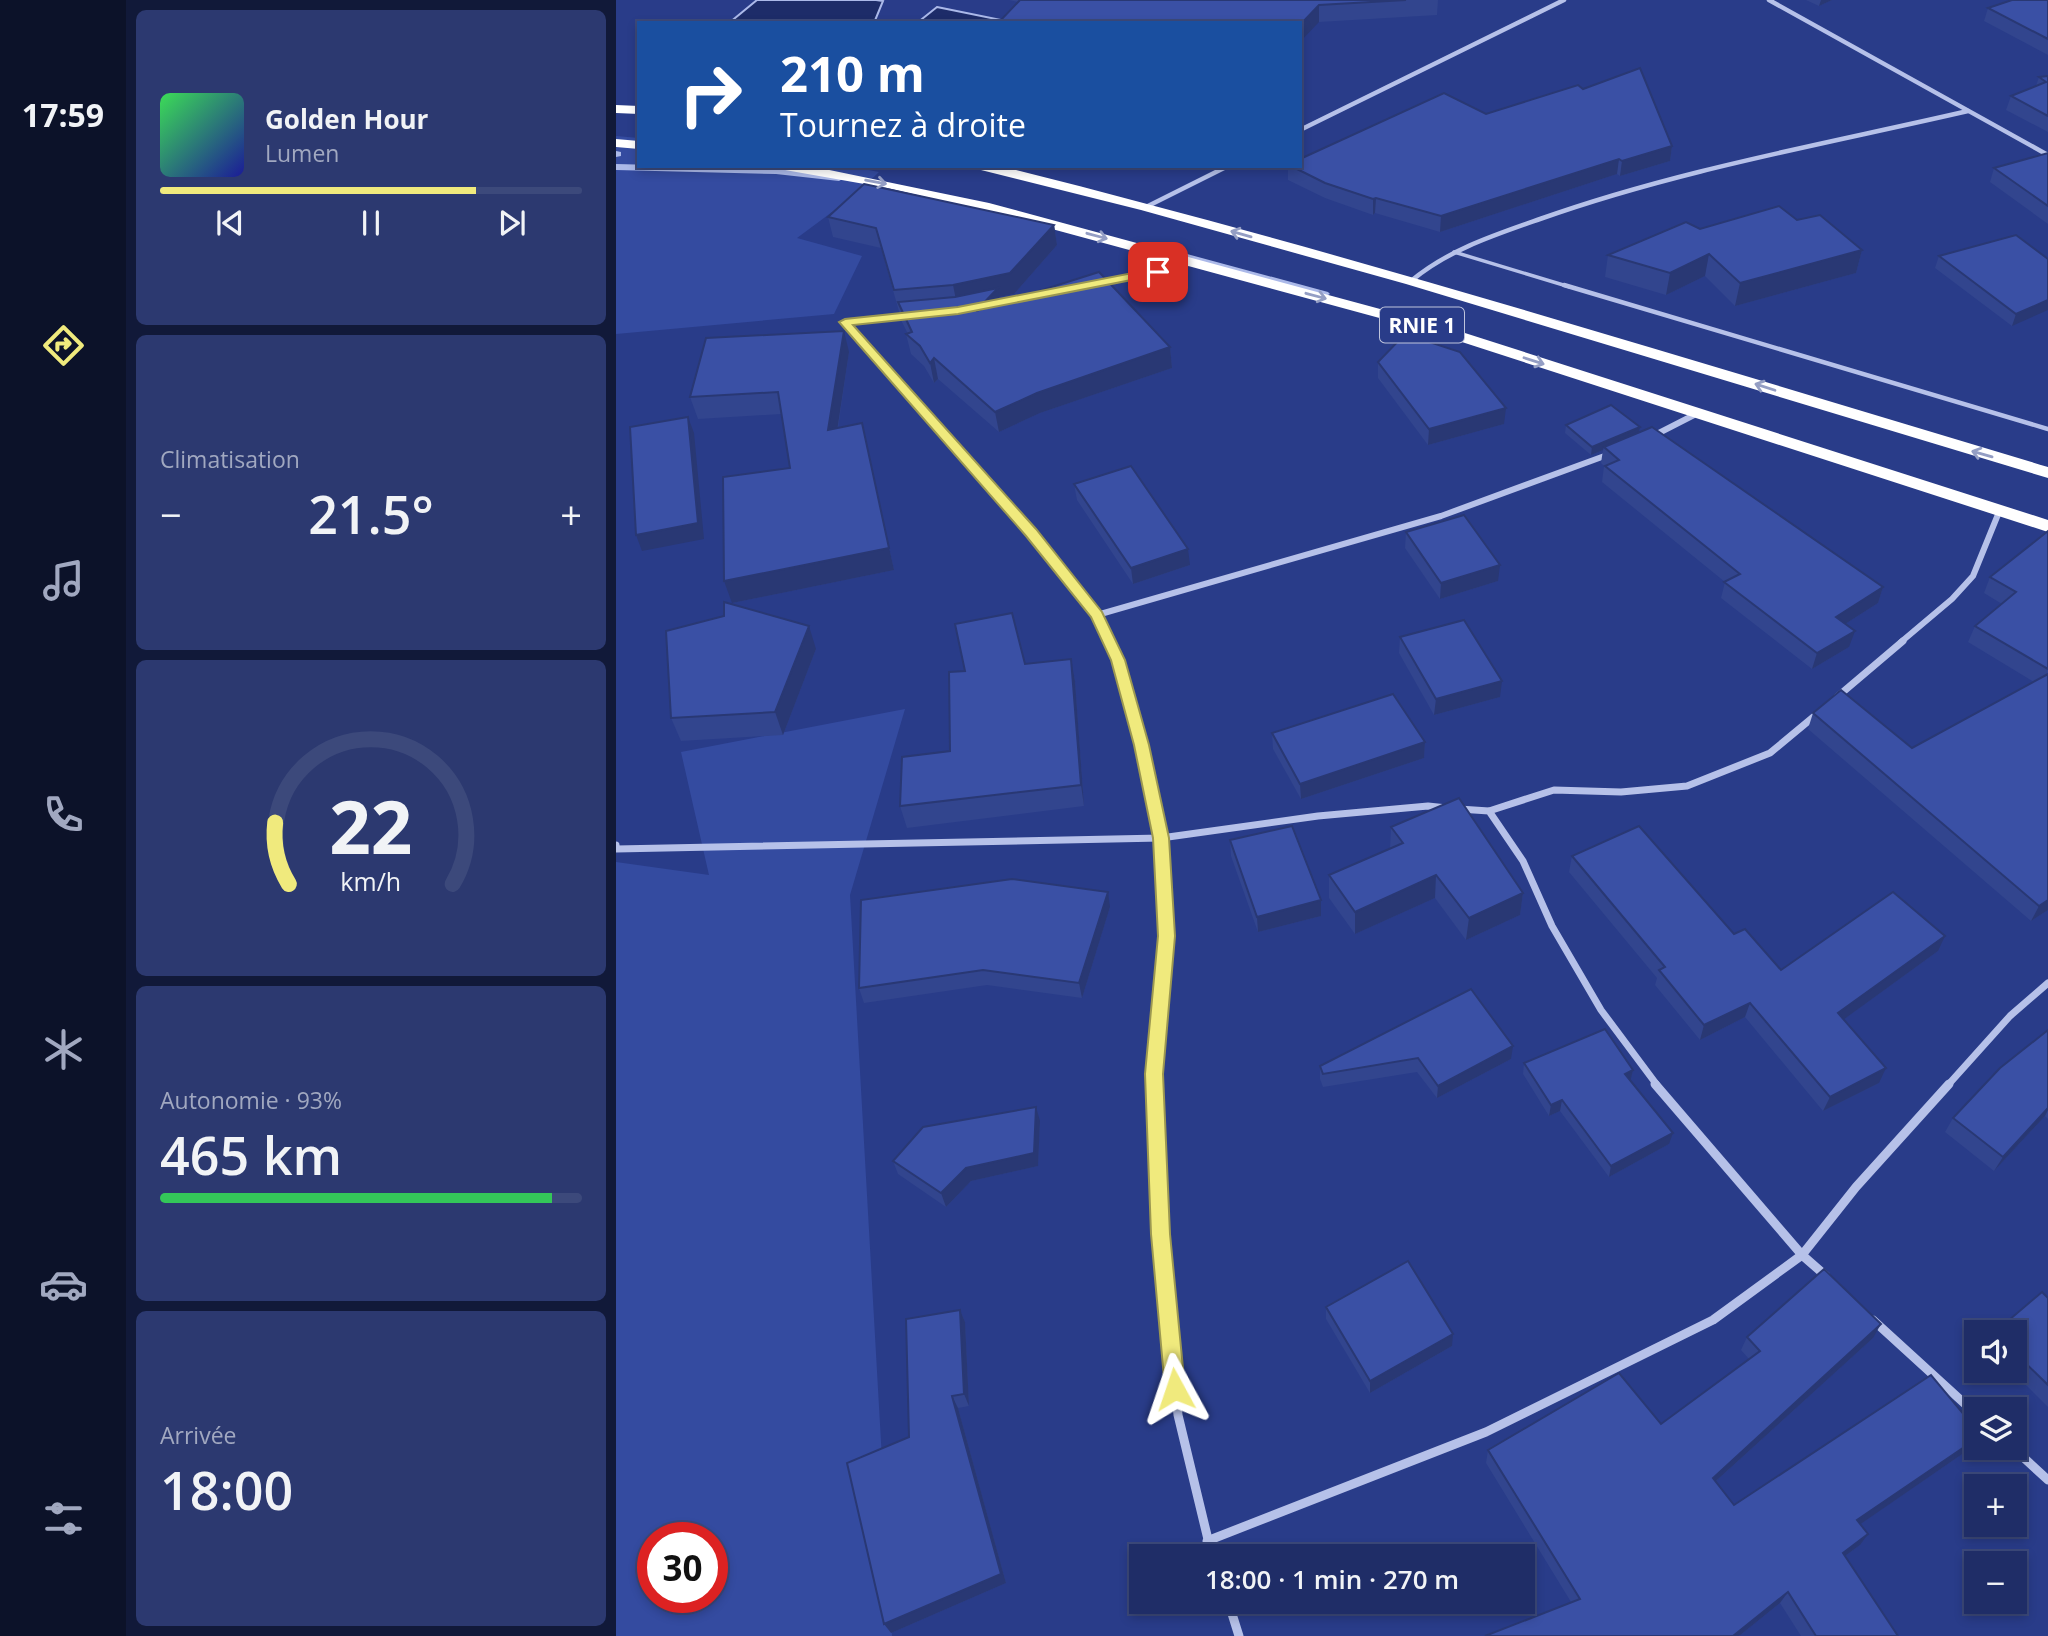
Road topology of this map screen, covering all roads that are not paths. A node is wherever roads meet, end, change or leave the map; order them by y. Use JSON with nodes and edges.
{"nodes":[{"id":1,"x":1564,"y":0,"type":"edge"},
{"id":2,"x":1769,"y":0,"type":"edge"},
{"id":3,"x":616,"y":109,"type":"edge"},
{"id":4,"x":637,"y":110,"type":"edge"},
{"id":5,"x":1968,"y":111,"type":"junction"},
{"id":6,"x":1302,"y":129,"type":"edge"},
{"id":7,"x":616,"y":143,"type":"edge"},
{"id":8,"x":637,"y":145,"type":"edge"},
{"id":9,"x":2048,"y":155,"type":"edge"},
{"id":10,"x":796,"y":168,"type":"edge"},
{"id":11,"x":990,"y":168,"type":"edge"},
{"id":12,"x":1224,"y":168,"type":"edge"},
{"id":13,"x":1146,"y":207,"type":"junction"},
{"id":14,"x":1453,"y":252,"type":"junction"},
{"id":15,"x":1195,"y":263,"type":"junction"},
{"id":16,"x":1411,"y":281,"type":"junction"},
{"id":17,"x":1097,"y":284,"type":"edge"},
{"id":18,"x":920,"y":315,"type":"edge"},
{"id":19,"x":1696,"y":414,"type":"junction"},
{"id":20,"x":2048,"y":429,"type":"edge"},
{"id":21,"x":1650,"y":438,"type":"edge"},
{"id":22,"x":1614,"y":453,"type":"edge"},
{"id":23,"x":2048,"y":473,"type":"edge"},
{"id":24,"x":1999,"y":512,"type":"junction"},
{"id":25,"x":2048,"y":526,"type":"edge"},
{"id":26,"x":1097,"y":615,"type":"junction"},
{"id":27,"x":1831,"y":702,"type":"edge"},
{"id":28,"x":1821,"y":710,"type":"edge"},
{"id":29,"x":1489,"y":811,"type":"junction"},
{"id":30,"x":1161,"y":838,"type":"junction"},
{"id":31,"x":616,"y":845,"type":"edge"},
{"id":32,"x":2048,"y":983,"type":"edge"},
{"id":33,"x":1802,"y":1255,"type":"junction"},
{"id":34,"x":1833,"y":1283,"type":"edge"},
{"id":35,"x":1864,"y":1311,"type":"edge"},
{"id":36,"x":1964,"y":1403,"type":"edge"},
{"id":37,"x":2026,"y":1460,"type":"edge"},
{"id":38,"x":2048,"y":1480,"type":"edge"},
{"id":39,"x":1208,"y":1541,"type":"junction"},
{"id":40,"x":1209,"y":1544,"type":"edge"},
{"id":41,"x":1232,"y":1614,"type":"edge"},
{"id":42,"x":1239,"y":1636,"type":"edge"}],
"edges":[{"from":1,"to":6,"type":"street"},
{"from":2,"to":5,"type":"street"},
{"from":3,"to":4,"type":"highway"},
{"from":5,"to":9,"type":"street"},
{"from":5,"to":14,"type":"street"},
{"from":7,"to":8,"type":"highway"},
{"from":10,"to":15,"type":"highway","number":"RNIE 1","one_way":true},
{"from":11,"to":13,"type":"highway","number":"RNIE 1"},
{"from":12,"to":13,"type":"street"},
{"from":16,"to":13,"type":"highway","number":"RNIE 1","one_way":true},
{"from":14,"to":16,"type":"street"},
{"from":14,"to":20,"type":"lane"},
{"from":15,"to":17,"type":"street"},
{"from":15,"to":19,"type":"highway","number":"RNIE 1","one_way":true},
{"from":23,"to":16,"type":"highway","number":"RNIE 1","one_way":true},
{"from":18,"to":26,"type":"street"},
{"from":19,"to":21,"type":"street"},
{"from":19,"to":24,"type":"highway","number":"RNIE 1"},
{"from":22,"to":26,"type":"street"},
{"from":24,"to":25,"type":"highway","number":"RNIE 1"},
{"from":24,"to":27,"type":"street"},
{"from":26,"to":30,"type":"street"},
{"from":28,"to":29,"type":"street"},
{"from":29,"to":30,"type":"street"},
{"from":29,"to":33,"type":"street"},
{"from":30,"to":31,"type":"street"},
{"from":30,"to":39,"type":"street"},
{"from":32,"to":33,"type":"street"},
{"from":33,"to":34,"type":"street"},
{"from":33,"to":39,"type":"street"},
{"from":35,"to":36,"type":"street"},
{"from":37,"to":38,"type":"street"},
{"from":39,"to":40,"type":"street"},
{"from":41,"to":42,"type":"street"}]}
